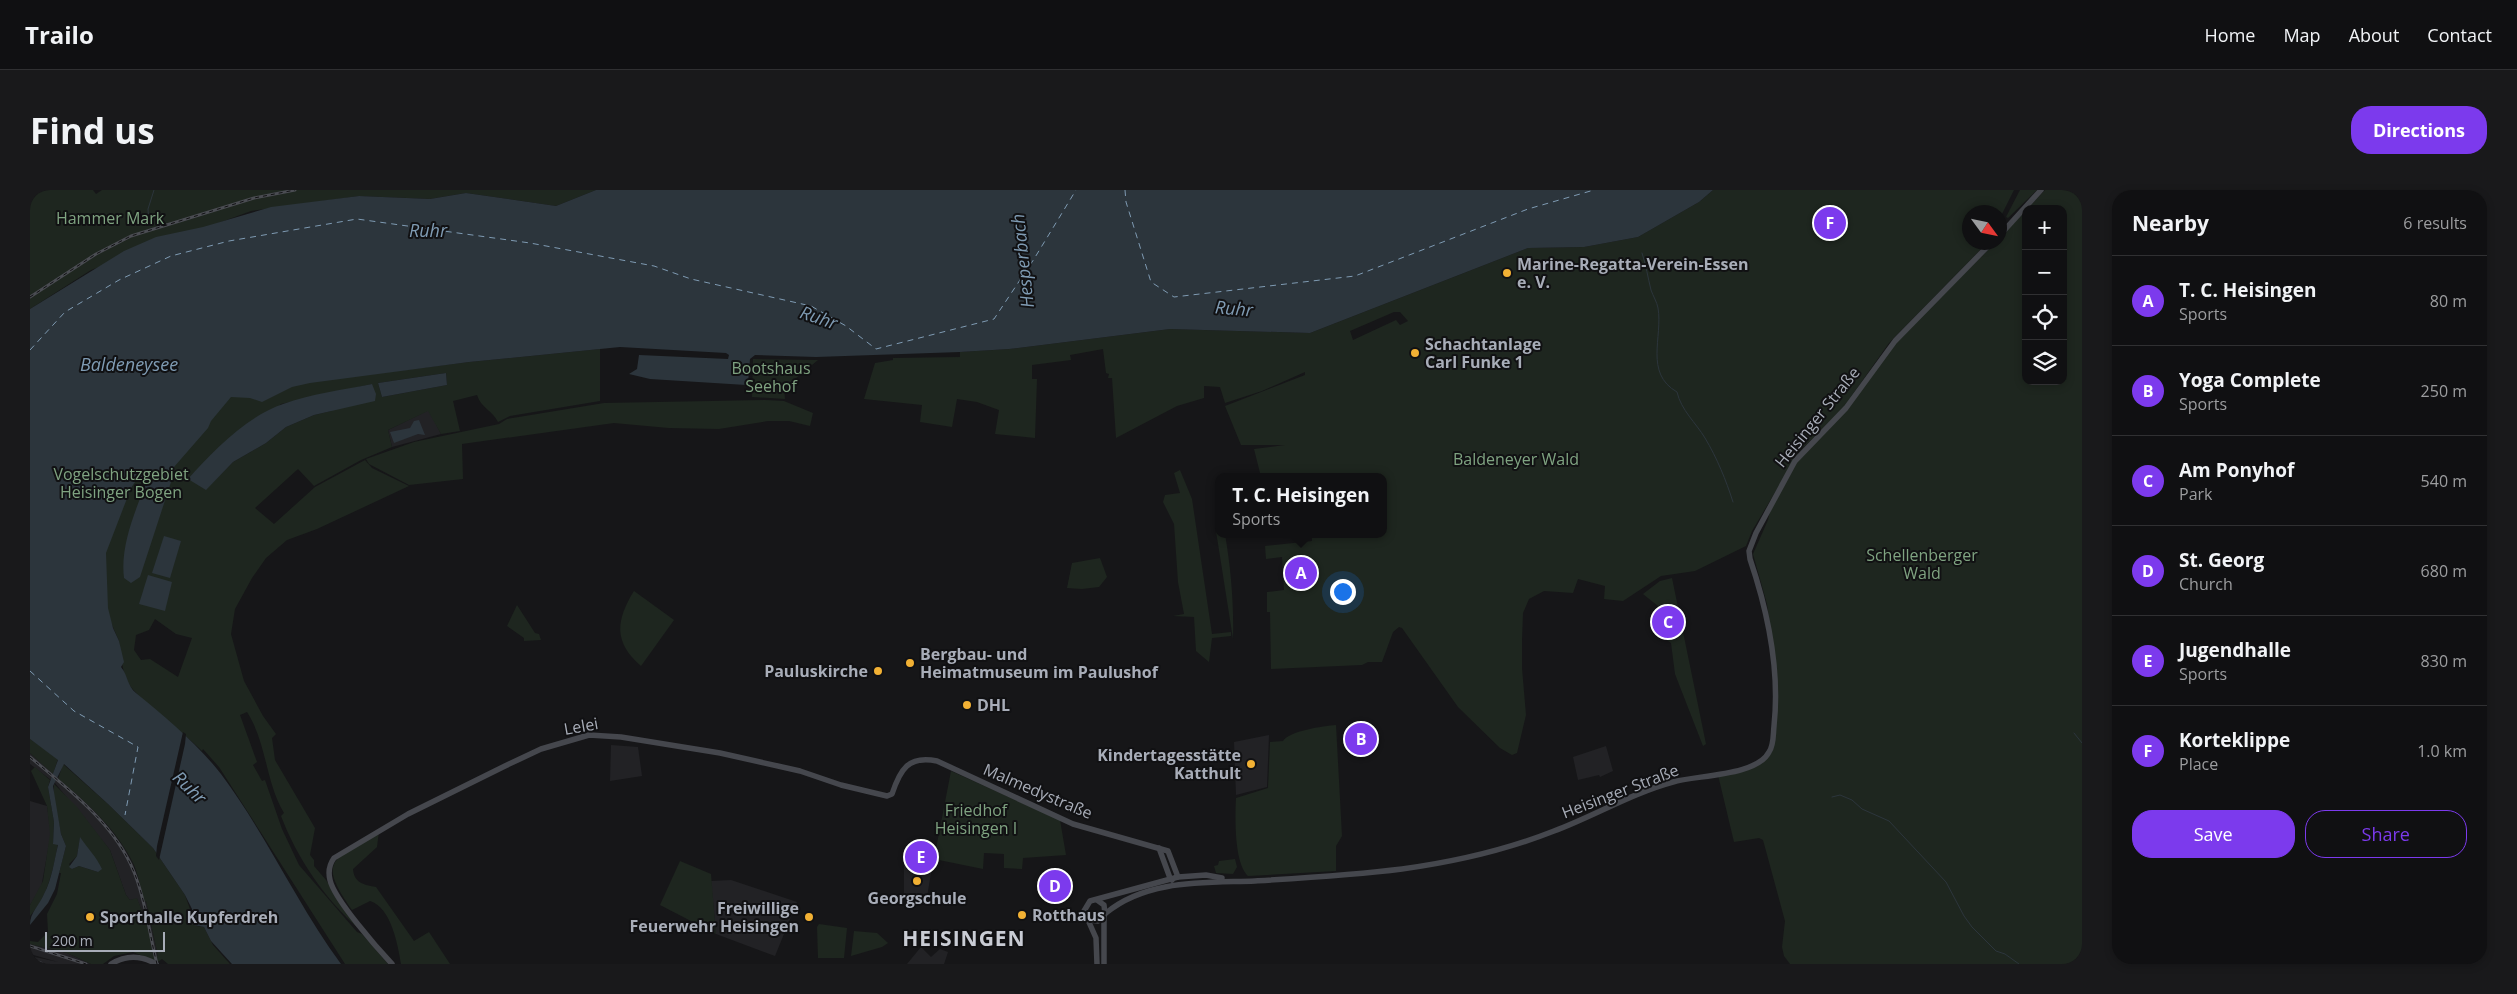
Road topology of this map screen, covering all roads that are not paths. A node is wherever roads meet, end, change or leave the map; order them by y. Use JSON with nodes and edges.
{"nodes":[{"id":1,"x":2041,"y":190,"type":"edge"},
{"id":2,"x":2007,"y":226,"type":"edge"},
{"id":3,"x":1984,"y":250,"type":"edge"},
{"id":4,"x":937,"y":761,"type":"joint"},
{"id":5,"x":1159,"y":848,"type":"junction"},
{"id":6,"x":1175,"y":882,"type":"junction"},
{"id":7,"x":1097,"y":900,"type":"junction"},
{"id":8,"x":1105,"y":914,"type":"junction"},
{"id":9,"x":1090,"y":920,"type":"junction"},
{"id":10,"x":30,"y":961,"type":"edge"},
{"id":11,"x":155,"y":963,"type":"edge"},
{"id":12,"x":40,"y":964,"type":"edge"},
{"id":13,"x":111,"y":964,"type":"edge"},
{"id":14,"x":392,"y":964,"type":"edge"},
{"id":15,"x":1097,"y":964,"type":"edge"},
{"id":16,"x":1104,"y":964,"type":"edge"}],
"edges":[{"from":1,"to":2,"type":"main road"},
{"from":3,"to":6,"type":"main road","name":"Heisinger Straße"},
{"from":4,"to":5,"type":"main road","name":"Malmedystraße"},
{"from":4,"to":14,"type":"main road","name":"Lelei"},
{"from":5,"to":6,"type":"main road"},
{"from":5,"to":6,"type":"main road"},
{"from":6,"to":7,"type":"main road","name":"Heisinger Straße"},
{"from":6,"to":8,"type":"main road","name":"Heisinger Straße"},
{"from":7,"to":8,"type":"main road"},
{"from":7,"to":9,"type":"main road"},
{"from":8,"to":9,"type":"main road","name":"Heisinger Straße"},
{"from":8,"to":16,"type":"main road"},
{"from":9,"to":15,"type":"main road"},
{"from":10,"to":12,"type":"main road"},
{"from":11,"to":13,"type":"main road"}]}
